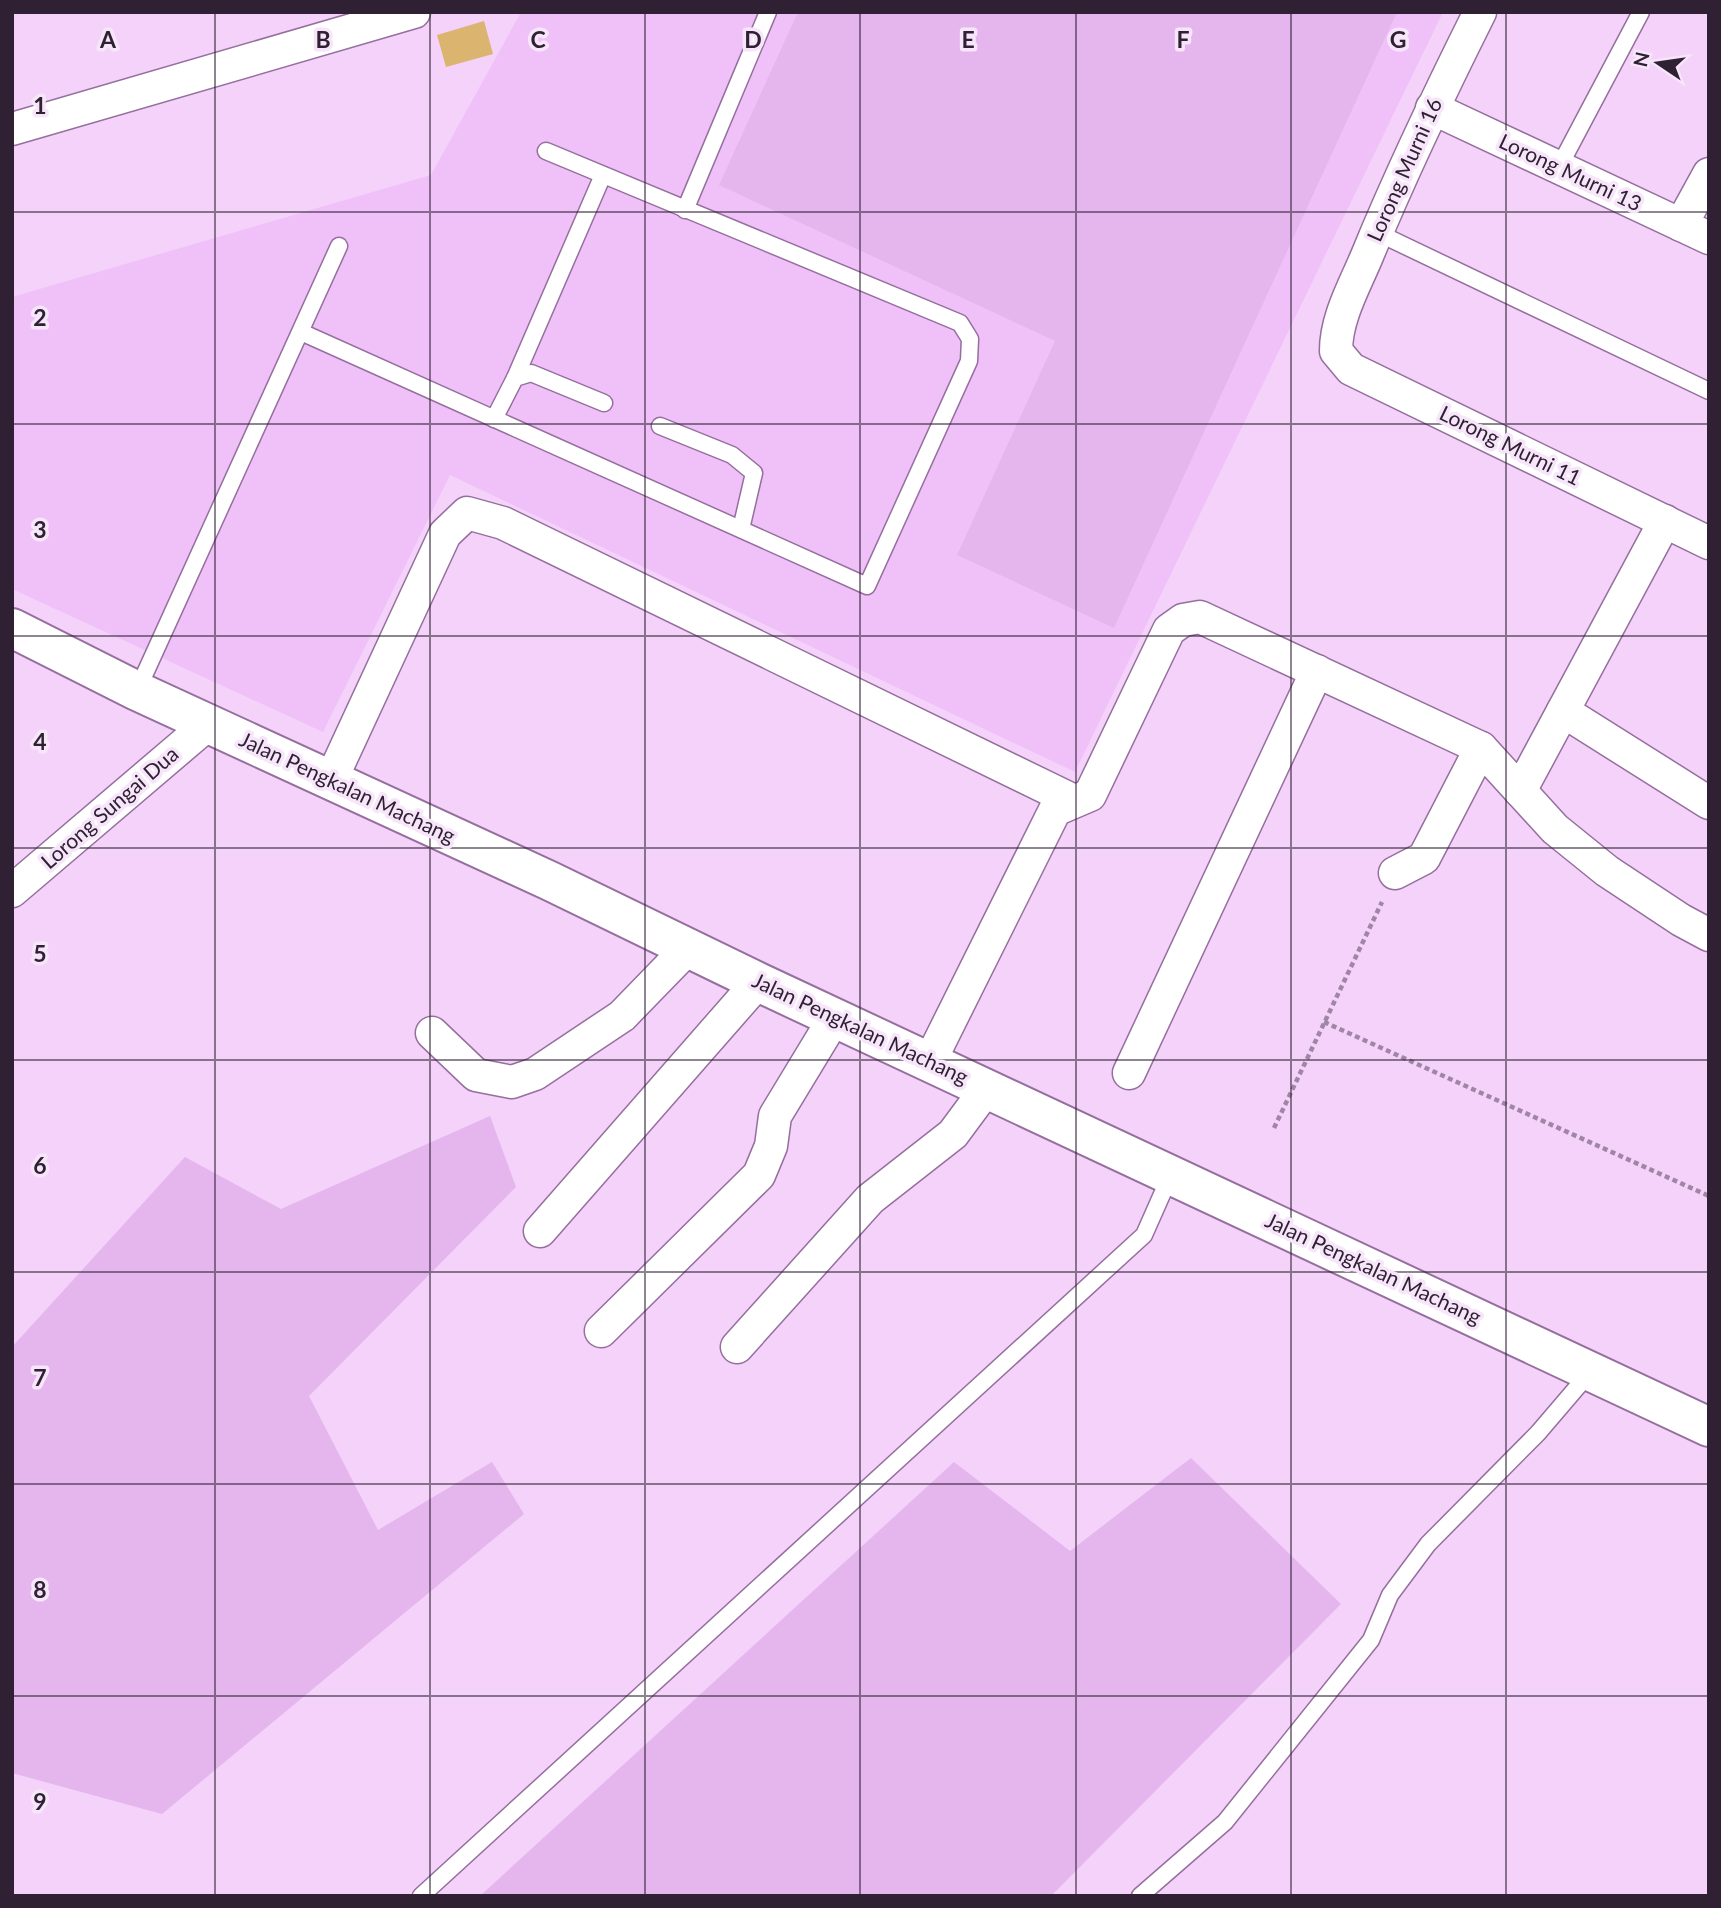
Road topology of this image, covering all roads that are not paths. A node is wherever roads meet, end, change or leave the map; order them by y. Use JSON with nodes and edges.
{"nodes":[{"id":1,"x":414,"y":12,"type":"edge"},
{"id":2,"x":768,"y":12,"type":"edge"},
{"id":3,"x":1480,"y":12,"type":"edge"},
{"id":4,"x":1641,"y":12,"type":"edge"},
{"id":5,"x":1432,"y":107,"type":"junction"},
{"id":6,"x":12,"y":129,"type":"edge"},
{"id":7,"x":546,"y":151,"type":"dead end"},
{"id":8,"x":1559,"y":167,"type":"junction"},
{"id":9,"x":1709,"y":174,"type":"edge"},
{"id":10,"x":603,"y":175,"type":"junction"},
{"id":11,"x":685,"y":210,"type":"junction"},
{"id":12,"x":1376,"y":232,"type":"junction"},
{"id":13,"x":1695,"y":232,"type":"edge"},
{"id":14,"x":339,"y":246,"type":"dead end"},
{"id":15,"x":1336,"y":330,"type":"joint"},
{"id":16,"x":300,"y":332,"type":"junction"},
{"id":17,"x":515,"y":378,"type":"junction"},
{"id":18,"x":1709,"y":391,"type":"edge"},
{"id":19,"x":604,"y":403,"type":"dead end"},
{"id":20,"x":494,"y":419,"type":"junction"},
{"id":21,"x":660,"y":426,"type":"dead end"},
{"id":22,"x":1665,"y":521,"type":"junction"},
{"id":23,"x":741,"y":529,"type":"junction"},
{"id":24,"x":1709,"y":542,"type":"edge"},
{"id":25,"x":12,"y":628,"type":"edge"},
{"id":26,"x":1317,"y":671,"type":"junction"},
{"id":27,"x":137,"y":691,"type":"junction"},
{"id":28,"x":1563,"y":711,"type":"junction"},
{"id":29,"x":208,"y":724,"type":"junction"},
{"id":30,"x":1482,"y":748,"type":"junction"},
{"id":31,"x":331,"y":780,"type":"junction"},
{"id":32,"x":1520,"y":791,"type":"junction"},
{"id":33,"x":1074,"y":802,"type":"junction"},
{"id":34,"x":1709,"y":803,"type":"edge"},
{"id":35,"x":1395,"y":873,"type":"road end"},
{"id":36,"x":12,"y":891,"type":"edge"},
{"id":37,"x":1709,"y":934,"type":"edge"},
{"id":38,"x":689,"y":947,"type":"junction"},
{"id":39,"x":758,"y":982,"type":"junction"},
{"id":40,"x":835,"y":1017,"type":"junction"},
{"id":41,"x":432,"y":1033,"type":"dead end"},
{"id":42,"x":930,"y":1061,"type":"junction"},
{"id":43,"x":1129,"y":1073,"type":"dead end"},
{"id":44,"x":988,"y":1087,"type":"junction"},
{"id":45,"x":1171,"y":1174,"type":"junction"},
{"id":46,"x":540,"y":1231,"type":"dead end"},
{"id":47,"x":601,"y":1331,"type":"dead end"},
{"id":48,"x":737,"y":1347,"type":"dead end"},
{"id":49,"x":1591,"y":1371,"type":"junction"},
{"id":50,"x":1709,"y":1427,"type":"edge"},
{"id":51,"x":421,"y":1896,"type":"edge"},
{"id":52,"x":1140,"y":1896,"type":"edge"}],
"edges":[{"from":1,"to":6,"type":"street"},
{"from":2,"to":11,"type":"lane"},
{"from":3,"to":5,"type":"street","name":"Lorong Murni 16"},
{"from":4,"to":8,"type":"lane"},
{"from":5,"to":8,"type":"street","name":"Lorong Murni 13"},
{"from":5,"to":12,"type":"street","name":"Lorong Murni 16"},
{"from":7,"to":10,"type":"lane"},
{"from":8,"to":13,"type":"street","name":"Lorong Murni 13"},
{"from":9,"to":13,"type":"street"},
{"from":10,"to":11,"type":"lane"},
{"from":10,"to":17,"type":"lane"},
{"from":11,"to":23,"type":"lane"},
{"from":12,"to":15,"type":"street","name":"Lorong Murni 16"},
{"from":12,"to":18,"type":"lane"},
{"from":14,"to":16,"type":"lane"},
{"from":15,"to":22,"type":"street","name":"Lorong Murni 11"},
{"from":16,"to":20,"type":"lane"},
{"from":16,"to":27,"type":"lane"},
{"from":17,"to":19,"type":"lane"},
{"from":17,"to":20,"type":"lane"},
{"from":20,"to":23,"type":"lane"},
{"from":21,"to":23,"type":"lane"},
{"from":22,"to":24,"type":"street","name":"Lorong Murni 11"},
{"from":22,"to":28,"type":"street"},
{"from":25,"to":27,"type":"main road","name":"Jalan Pengkalan Machang"},
{"from":26,"to":30,"type":"street"},
{"from":26,"to":33,"type":"street"},
{"from":26,"to":43,"type":"street"},
{"from":27,"to":29,"type":"main road","name":"Jalan Pengkalan Machang"},
{"from":28,"to":32,"type":"street"},
{"from":28,"to":34,"type":"street"},
{"from":29,"to":31,"type":"main road","name":"Jalan Pengkalan Machang"},
{"from":29,"to":36,"type":"street","name":"Lorong Sungai Dua"},
{"from":30,"to":32,"type":"street"},
{"from":30,"to":35,"type":"street"},
{"from":31,"to":33,"type":"street"},
{"from":31,"to":38,"type":"main road","name":"Jalan Pengkalan Machang"},
{"from":32,"to":37,"type":"street"},
{"from":33,"to":42,"type":"street"},
{"from":38,"to":39,"type":"main road","name":"Jalan Pengkalan Machang"},
{"from":38,"to":41,"type":"street"},
{"from":39,"to":40,"type":"main road","name":"Jalan Pengkalan Machang"},
{"from":39,"to":46,"type":"street"},
{"from":40,"to":42,"type":"main road","name":"Jalan Pengkalan Machang"},
{"from":40,"to":47,"type":"street"},
{"from":42,"to":44,"type":"main road","name":"Jalan Pengkalan Machang"},
{"from":44,"to":45,"type":"main road","name":"Jalan Pengkalan Machang"},
{"from":44,"to":48,"type":"street"},
{"from":45,"to":49,"type":"main road","name":"Jalan Pengkalan Machang"},
{"from":45,"to":51,"type":"lane"},
{"from":49,"to":50,"type":"main road","name":"Jalan Pengkalan Machang"},
{"from":49,"to":52,"type":"lane"}]}
